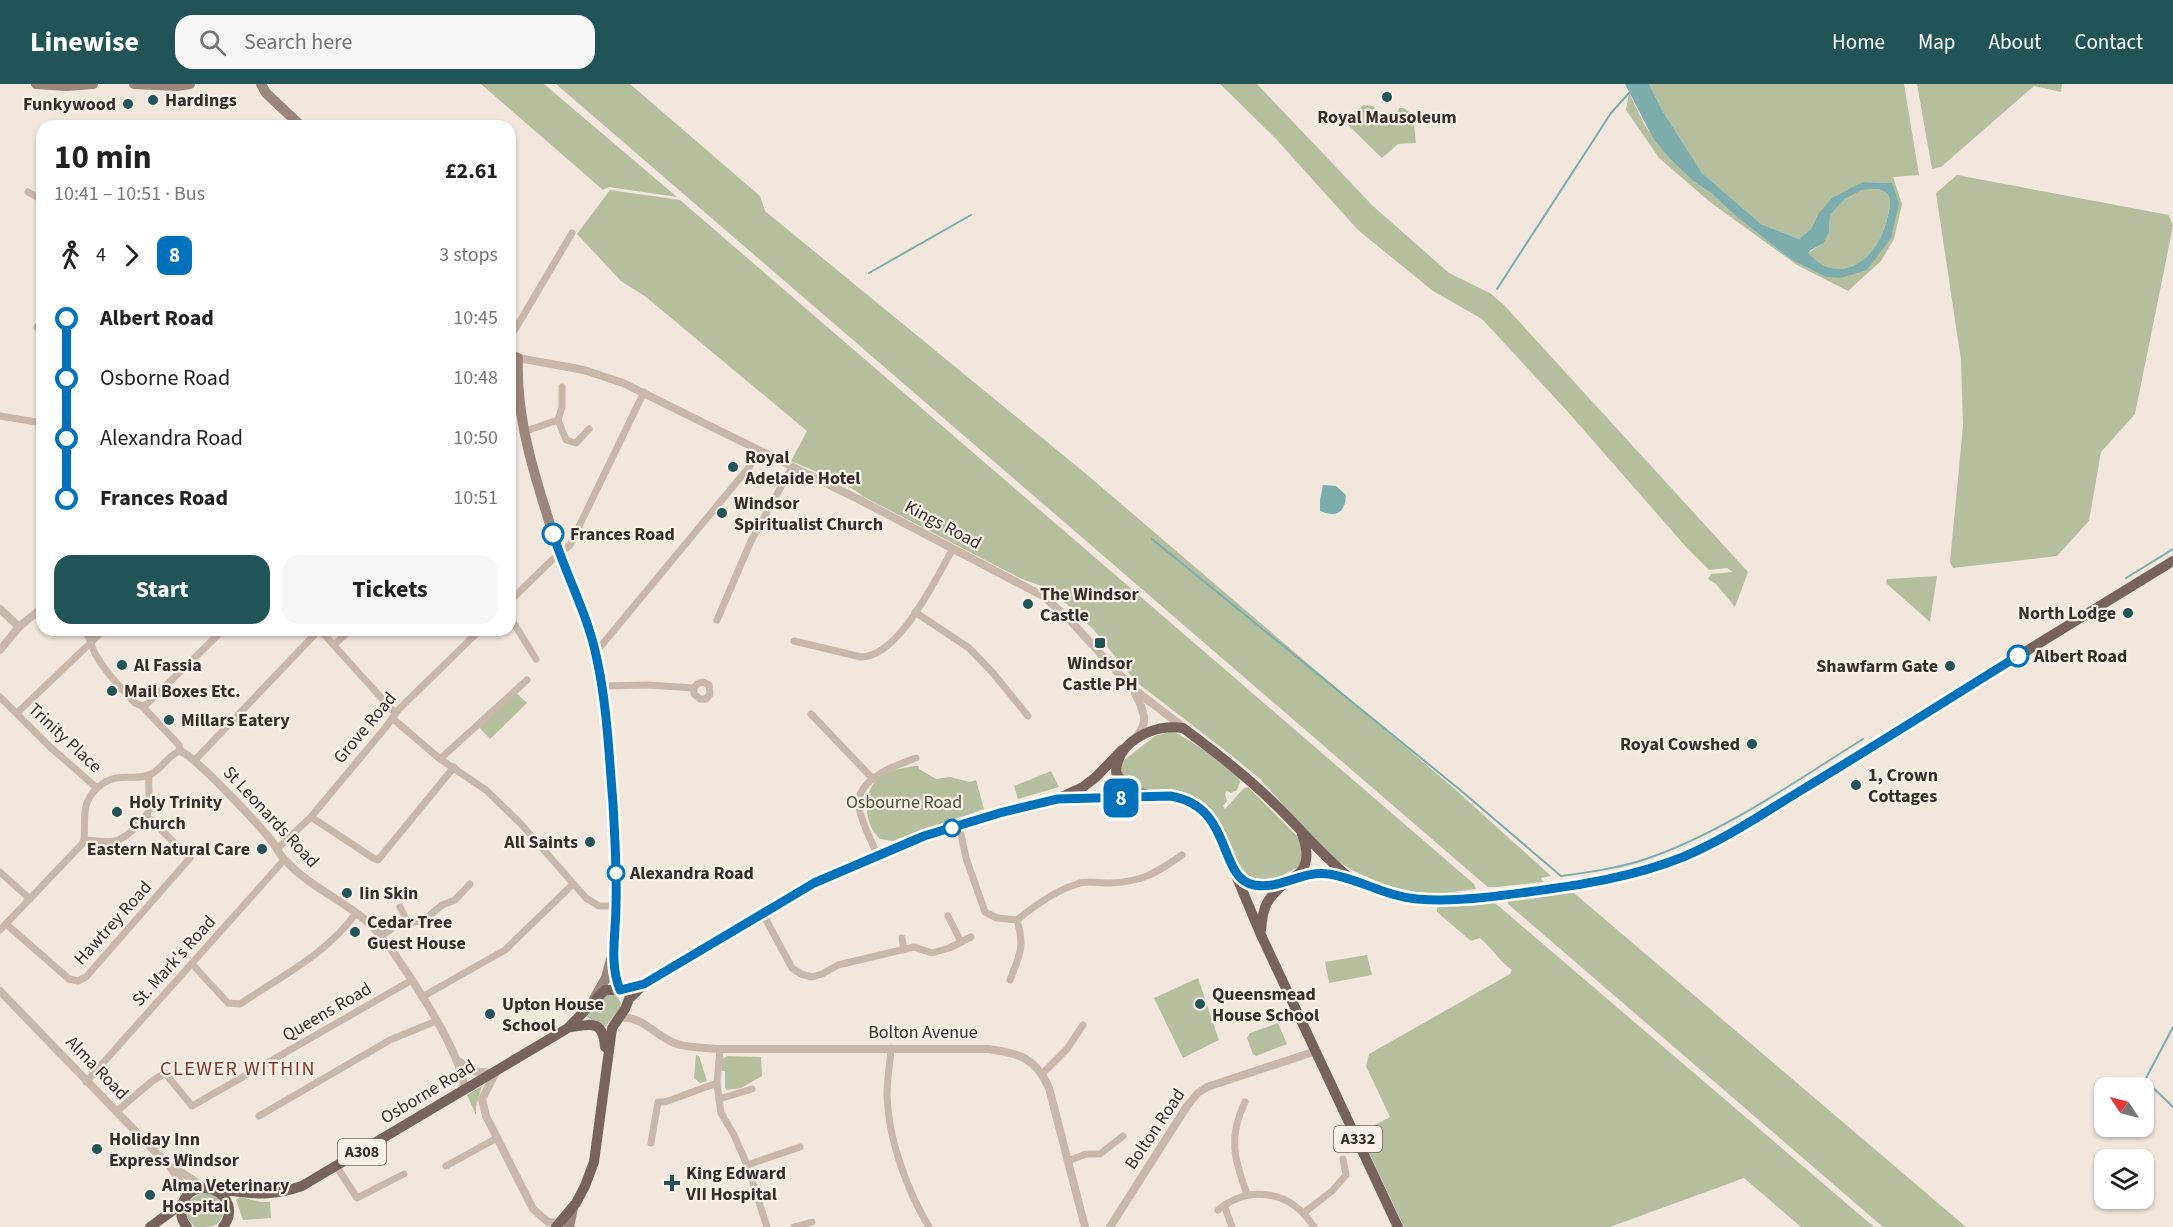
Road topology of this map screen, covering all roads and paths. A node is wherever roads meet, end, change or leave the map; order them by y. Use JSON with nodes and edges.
{"nodes":[{"id":1,"x":36,"y":84,"type":"edge"},
{"id":2,"x":93,"y":84,"type":"edge"},
{"id":3,"x":134,"y":84,"type":"edge"},
{"id":4,"x":190,"y":84,"type":"edge"},
{"id":5,"x":261,"y":84,"type":"edge"},
{"id":6,"x":80,"y":85,"type":"edge"},
{"id":7,"x":295,"y":120,"type":"edge"},
{"id":8,"x":28,"y":192,"type":"dead end"},
{"id":9,"x":36,"y":197,"type":"edge"},
{"id":10,"x":572,"y":233,"type":"dead end"},
{"id":11,"x":516,"y":328,"type":"edge"},
{"id":12,"x":516,"y":356,"type":"edge"},
{"id":13,"x":562,"y":387,"type":"dead end"},
{"id":14,"x":516,"y":391,"type":"edge"},
{"id":15,"x":644,"y":392,"type":"junction"},
{"id":16,"x":0,"y":416,"type":"edge"},
{"id":17,"x":558,"y":420,"type":"junction"},
{"id":18,"x":36,"y":422,"type":"edge"},
{"id":19,"x":589,"y":429,"type":"dead end"},
{"id":20,"x":523,"y":432,"type":"junction"},
{"id":21,"x":759,"y":450,"type":"junction"},
{"id":22,"x":792,"y":467,"type":"junction"},
{"id":23,"x":953,"y":549,"type":"junction"},
{"id":24,"x":560,"y":555,"type":"junction"},
{"id":25,"x":2173,"y":561,"type":"edge"},
{"id":26,"x":516,"y":595,"type":"edge"},
{"id":27,"x":0,"y":609,"type":"edge"},
{"id":28,"x":915,"y":612,"type":"junction"},
{"id":29,"x":36,"y":613,"type":"edge"},
{"id":30,"x":717,"y":620,"type":"dead end"},
{"id":31,"x":516,"y":626,"type":"edge"},
{"id":32,"x":19,"y":627,"type":"junction"},
{"id":33,"x":88,"y":636,"type":"edge"},
{"id":34,"x":97,"y":636,"type":"edge"},
{"id":35,"x":217,"y":636,"type":"edge"},
{"id":36,"x":314,"y":636,"type":"edge"},
{"id":37,"x":326,"y":636,"type":"edge"},
{"id":38,"x":344,"y":636,"type":"edge"},
{"id":39,"x":474,"y":636,"type":"edge"},
{"id":40,"x":92,"y":641,"type":"junction"},
{"id":41,"x":794,"y":641,"type":"dead end"},
{"id":42,"x":334,"y":645,"type":"junction"},
{"id":43,"x":0,"y":650,"type":"edge"},
{"id":44,"x":596,"y":652,"type":"junction"},
{"id":45,"x":536,"y":659,"type":"dead end"},
{"id":46,"x":527,"y":680,"type":"dead end"},
{"id":47,"x":603,"y":686,"type":"junction"},
{"id":48,"x":694,"y":688,"type":"dead end"},
{"id":49,"x":1133,"y":689,"type":"junction"},
{"id":50,"x":0,"y":697,"type":"edge"},
{"id":51,"x":142,"y":706,"type":"junction"},
{"id":52,"x":17,"y":713,"type":"junction"},
{"id":53,"x":812,"y":714,"type":"dead end"},
{"id":54,"x":394,"y":716,"type":"junction"},
{"id":55,"x":1028,"y":716,"type":"dead end"},
{"id":56,"x":1184,"y":728,"type":"junction"},
{"id":57,"x":1131,"y":742,"type":"junction"},
{"id":58,"x":1122,"y":750,"type":"junction"},
{"id":59,"x":180,"y":751,"type":"junction"},
{"id":60,"x":916,"y":758,"type":"dead end"},
{"id":61,"x":440,"y":759,"type":"junction"},
{"id":62,"x":195,"y":760,"type":"junction"},
{"id":63,"x":454,"y":767,"type":"junction"},
{"id":64,"x":148,"y":776,"type":"junction"},
{"id":65,"x":873,"y":779,"type":"junction"},
{"id":66,"x":97,"y":788,"type":"junction"},
{"id":67,"x":1150,"y":796,"type":"junction"},
{"id":68,"x":1057,"y":799,"type":"junction"},
{"id":69,"x":147,"y":816,"type":"junction"},
{"id":70,"x":311,"y":817,"type":"junction"},
{"id":71,"x":959,"y":825,"type":"junction"},
{"id":72,"x":1299,"y":828,"type":"junction"},
{"id":73,"x":84,"y":840,"type":"junction"},
{"id":74,"x":277,"y":849,"type":"junction"},
{"id":75,"x":1182,"y":855,"type":"dead end"},
{"id":76,"x":878,"y":856,"type":"junction"},
{"id":77,"x":284,"y":860,"type":"junction"},
{"id":78,"x":0,"y":872,"type":"edge"},
{"id":79,"x":1235,"y":872,"type":"junction"},
{"id":80,"x":1291,"y":879,"type":"junction"},
{"id":81,"x":1352,"y":880,"type":"junction"},
{"id":82,"x":470,"y":884,"type":"dead end"},
{"id":83,"x":573,"y":884,"type":"junction"},
{"id":84,"x":30,"y":899,"type":"junction"},
{"id":85,"x":616,"y":906,"type":"junction"},
{"id":86,"x":400,"y":908,"type":"dead end"},
{"id":87,"x":356,"y":913,"type":"junction"},
{"id":88,"x":763,"y":914,"type":"junction"},
{"id":89,"x":948,"y":916,"type":"dead end"},
{"id":90,"x":1017,"y":920,"type":"junction"},
{"id":91,"x":408,"y":923,"type":"junction"},
{"id":92,"x":3,"y":927,"type":"edge"},
{"id":93,"x":1261,"y":935,"type":"junction"},
{"id":94,"x":381,"y":936,"type":"junction"},
{"id":95,"x":971,"y":937,"type":"dead end"},
{"id":96,"x":902,"y":938,"type":"dead end"},
{"id":97,"x":961,"y":942,"type":"junction"},
{"id":98,"x":613,"y":950,"type":"junction"},
{"id":99,"x":904,"y":950,"type":"junction"},
{"id":100,"x":192,"y":964,"type":"junction"},
{"id":101,"x":412,"y":980,"type":"junction"},
{"id":102,"x":1010,"y":980,"type":"dead end"},
{"id":103,"x":644,"y":984,"type":"junction"},
{"id":104,"x":620,"y":990,"type":"junction"},
{"id":105,"x":0,"y":991,"type":"edge"},
{"id":106,"x":422,"y":997,"type":"junction"},
{"id":107,"x":592,"y":1003,"type":"junction"},
{"id":108,"x":628,"y":1003,"type":"junction"},
{"id":109,"x":618,"y":1018,"type":"junction"},
{"id":110,"x":436,"y":1021,"type":"junction"},
{"id":111,"x":642,"y":1023,"type":"junction"},
{"id":112,"x":1083,"y":1025,"type":"dead end"},
{"id":113,"x":568,"y":1028,"type":"junction"},
{"id":114,"x":891,"y":1048,"type":"junction"},
{"id":115,"x":720,"y":1049,"type":"junction"},
{"id":116,"x":1316,"y":1051,"type":"junction"},
{"id":117,"x":456,"y":1057,"type":"junction"},
{"id":118,"x":606,"y":1063,"type":"junction"},
{"id":119,"x":495,"y":1072,"type":"junction"},
{"id":120,"x":1042,"y":1074,"type":"junction"},
{"id":121,"x":86,"y":1082,"type":"junction"},
{"id":122,"x":717,"y":1083,"type":"junction"},
{"id":123,"x":752,"y":1089,"type":"dead end"},
{"id":124,"x":463,"y":1090,"type":"junction"},
{"id":125,"x":719,"y":1099,"type":"junction"},
{"id":126,"x":1245,"y":1102,"type":"dead end"},
{"id":127,"x":116,"y":1112,"type":"junction"},
{"id":128,"x":260,"y":1116,"type":"dead end"},
{"id":129,"x":1123,"y":1136,"type":"dead end"},
{"id":130,"x":497,"y":1138,"type":"junction"},
{"id":131,"x":651,"y":1143,"type":"dead end"},
{"id":132,"x":800,"y":1147,"type":"dead end"},
{"id":133,"x":1344,"y":1159,"type":"dead end"},
{"id":134,"x":1068,"y":1161,"type":"junction"},
{"id":135,"x":747,"y":1165,"type":"junction"},
{"id":136,"x":337,"y":1167,"type":"junction"},
{"id":137,"x":446,"y":1167,"type":"dead end"},
{"id":138,"x":171,"y":1168,"type":"junction"},
{"id":139,"x":404,"y":1174,"type":"dead end"},
{"id":140,"x":209,"y":1189,"type":"junction"},
{"id":141,"x":1247,"y":1194,"type":"junction"},
{"id":142,"x":184,"y":1200,"type":"junction"},
{"id":143,"x":1305,"y":1212,"type":"junction"},
{"id":144,"x":812,"y":1222,"type":"dead end"},
{"id":145,"x":562,"y":1226,"type":"edge"},
{"id":146,"x":150,"y":1227,"type":"edge"},
{"id":147,"x":187,"y":1227,"type":"edge"},
{"id":148,"x":223,"y":1227,"type":"edge"},
{"id":149,"x":767,"y":1227,"type":"edge"},
{"id":150,"x":794,"y":1227,"type":"edge"},
{"id":151,"x":929,"y":1227,"type":"edge"},
{"id":152,"x":1085,"y":1227,"type":"edge"},
{"id":153,"x":1110,"y":1227,"type":"edge"},
{"id":154,"x":1232,"y":1227,"type":"edge"},
{"id":155,"x":1314,"y":1227,"type":"edge"},
{"id":156,"x":1398,"y":1227,"type":"edge"}],
"edges":[{"from":1,"to":6,"type":"main road"},
{"from":2,"to":6,"type":"main road"},
{"from":3,"to":4,"type":"main road"},
{"from":5,"to":7,"type":"main road"},
{"from":8,"to":9,"type":"street"},
{"from":10,"to":11,"type":"street"},
{"from":12,"to":15,"type":"street","name":"Kings Road"},
{"from":13,"to":17,"type":"street"},
{"from":14,"to":20,"type":"main road"},
{"from":15,"to":21,"type":"street","name":"Kings Road"},
{"from":15,"to":24,"type":"street"},
{"from":16,"to":18,"type":"street"},
{"from":17,"to":19,"type":"street"},
{"from":17,"to":20,"type":"street"},
{"from":20,"to":24,"type":"main road"},
{"from":21,"to":22,"type":"street","name":"Kings Road"},
{"from":21,"to":44,"type":"street"},
{"from":22,"to":23,"type":"street","name":"Kings Road"},
{"from":22,"to":30,"type":"street"},
{"from":23,"to":28,"type":"street"},
{"from":23,"to":49,"type":"street","name":"Kings Road"},
{"from":24,"to":26,"type":"street"},
{"from":24,"to":44,"type":"main road"},
{"from":25,"to":81,"type":"main road"},
{"from":27,"to":32,"type":"street"},
{"from":28,"to":41,"type":"street"},
{"from":28,"to":55,"type":"street"},
{"from":29,"to":32,"type":"street"},
{"from":31,"to":45,"type":"street"},
{"from":32,"to":43,"type":"street"},
{"from":33,"to":40,"type":"street","name":"St Leonards Road"},
{"from":34,"to":40,"type":"street"},
{"from":35,"to":51,"type":"street"},
{"from":36,"to":62,"type":"street"},
{"from":37,"to":42,"type":"street"},
{"from":38,"to":42,"type":"street"},
{"from":39,"to":54,"type":"street","name":"Grove Road"},
{"from":40,"to":51,"type":"street","name":"St Leonards Road"},
{"from":40,"to":52,"type":"street"},
{"from":42,"to":54,"type":"street"},
{"from":44,"to":47,"type":"main road"},
{"from":46,"to":61,"type":"street"},
{"from":47,"to":48,"type":"street"},
{"from":47,"to":85,"type":"main road"},
{"from":49,"to":56,"type":"street","name":"Kings Road"},
{"from":49,"to":57,"type":"street","name":"Kings Road"},
{"from":50,"to":52,"type":"street","name":"Trinity Place"},
{"from":51,"to":59,"type":"street","name":"St Leonards Road"},
{"from":52,"to":66,"type":"street","name":"Trinity Place"},
{"from":53,"to":65,"type":"street"},
{"from":54,"to":61,"type":"street"},
{"from":54,"to":70,"type":"street","name":"Grove Road"},
{"from":56,"to":57,"type":"main road","name":"Osborne Road"},
{"from":56,"to":72,"type":"main road"},
{"from":57,"to":58,"type":"main road","name":"Osborne Road"},
{"from":58,"to":67,"type":"main road"},
{"from":58,"to":68,"type":"main road","name":"Osborne Road","number":"A308"},
{"from":59,"to":62,"type":"street","name":"St Leonards Road"},
{"from":59,"to":64,"type":"street"},
{"from":60,"to":65,"type":"street"},
{"from":61,"to":63,"type":"street"},
{"from":62,"to":74,"type":"street","name":"St Leonards Road"},
{"from":63,"to":70,"type":"street"},
{"from":63,"to":83,"type":"street"},
{"from":64,"to":66,"type":"street","name":"Trinity Place"},
{"from":64,"to":69,"type":"street"},
{"from":65,"to":76,"type":"street"},
{"from":66,"to":73,"type":"street"},
{"from":67,"to":68,"type":"main road","name":"Osborne Road","number":"A308"},
{"from":67,"to":79,"type":"main road"},
{"from":68,"to":71,"type":"main road","name":"Osborne Road","number":"A308"},
{"from":69,"to":73,"type":"street"},
{"from":69,"to":92,"type":"street","name":"Hawtrey Road"},
{"from":70,"to":74,"type":"street","name":"Grove Road"},
{"from":71,"to":76,"type":"main road","name":"Osborne Road","number":"A308"},
{"from":71,"to":90,"type":"street"},
{"from":72,"to":80,"type":"main road"},
{"from":72,"to":81,"type":"main road"},
{"from":73,"to":84,"type":"street"},
{"from":74,"to":77,"type":"street","name":"St Leonards Road"},
{"from":75,"to":90,"type":"street"},
{"from":76,"to":88,"type":"main road","name":"Osborne Road","number":"A308"},
{"from":77,"to":87,"type":"street","name":"St Leonards Road"},
{"from":77,"to":100,"type":"street","name":"St. Mark's Road"},
{"from":78,"to":84,"type":"street"},
{"from":79,"to":80,"type":"main road"},
{"from":79,"to":93,"type":"main road","number":"A332"},
{"from":80,"to":81,"type":"main road"},
{"from":80,"to":93,"type":"main road"},
{"from":82,"to":91,"type":"street"},
{"from":83,"to":85,"type":"street"},
{"from":83,"to":106,"type":"street"},
{"from":84,"to":92,"type":"street"},
{"from":85,"to":98,"type":"main road"},
{"from":86,"to":91,"type":"street"},
{"from":87,"to":94,"type":"street","name":"St Leonards Road"},
{"from":87,"to":100,"type":"street"},
{"from":88,"to":99,"type":"street"},
{"from":88,"to":103,"type":"main road","name":"Osborne Road","number":"A308"},
{"from":89,"to":97,"type":"street"},
{"from":90,"to":102,"type":"street"},
{"from":91,"to":94,"type":"street"},
{"from":93,"to":116,"type":"main road","number":"A332"},
{"from":94,"to":101,"type":"street","name":"St Leonards Road"},
{"from":95,"to":97,"type":"street"},
{"from":96,"to":99,"type":"street"},
{"from":97,"to":99,"type":"street"},
{"from":98,"to":104,"type":"main road"},
{"from":98,"to":107,"type":"main road"},
{"from":100,"to":121,"type":"street","name":"St. Mark's Road"},
{"from":101,"to":106,"type":"street","name":"St Leonards Road"},
{"from":101,"to":127,"type":"street","name":"Queens Road"},
{"from":103,"to":104,"type":"main road","name":"Osborne Road","number":"A308"},
{"from":103,"to":108,"type":"main road","name":"Osborne Road","number":"A308"},
{"from":104,"to":107,"type":"main road","name":"Osborne Road","number":"A308"},
{"from":104,"to":108,"type":"main road"},
{"from":105,"to":121,"type":"street","name":"Alma Road"},
{"from":106,"to":110,"type":"street","name":"St Leonards Road"},
{"from":107,"to":113,"type":"main road","name":"Osborne Road","number":"A308"},
{"from":108,"to":109,"type":"main road","number":"A308"},
{"from":108,"to":111,"type":"street","name":"Bolton Avenue"},
{"from":109,"to":111,"type":"street","name":"Bolton Avenue"},
{"from":109,"to":118,"type":"main road","number":"A308"},
{"from":110,"to":117,"type":"street","name":"St Leonards Road"},
{"from":110,"to":128,"type":"street"},
{"from":111,"to":115,"type":"street","name":"Bolton Avenue"},
{"from":112,"to":120,"type":"street"},
{"from":113,"to":118,"type":"main road"},
{"from":113,"to":119,"type":"main road","name":"Osborne Road","number":"A308"},
{"from":114,"to":115,"type":"street","name":"Bolton Avenue"},
{"from":114,"to":120,"type":"street","name":"Bolton Avenue"},
{"from":114,"to":151,"type":"street"},
{"from":115,"to":122,"type":"street"},
{"from":116,"to":153,"type":"street","name":"Bolton Road"},
{"from":116,"to":156,"type":"main road","number":"A332"},
{"from":117,"to":119,"type":"street","name":"St Leonards Road"},
{"from":117,"to":124,"type":"street","name":"St Leonards Road"},
{"from":118,"to":145,"type":"main road","number":"A308"},
{"from":119,"to":124,"type":"main road","name":"Osborne Road","number":"A308"},
{"from":119,"to":130,"type":"street"},
{"from":120,"to":134,"type":"street","name":"Bolton Avenue"},
{"from":121,"to":127,"type":"street","name":"Alma Road"},
{"from":122,"to":125,"type":"street"},
{"from":122,"to":131,"type":"street"},
{"from":123,"to":125,"type":"street"},
{"from":124,"to":136,"type":"main road","name":"Osborne Road","number":"A308"},
{"from":125,"to":135,"type":"street"},
{"from":126,"to":141,"type":"street"},
{"from":127,"to":138,"type":"street","name":"Alma Road"},
{"from":129,"to":134,"type":"street"},
{"from":130,"to":137,"type":"street"},
{"from":130,"to":145,"type":"street"},
{"from":132,"to":135,"type":"street"},
{"from":133,"to":143,"type":"street"},
{"from":134,"to":152,"type":"street","name":"Bolton Avenue"},
{"from":135,"to":149,"type":"street"},
{"from":136,"to":139,"type":"street"},
{"from":136,"to":140,"type":"main road","name":"Osborne Road","number":"A308"},
{"from":138,"to":140,"type":"street","name":"Alma Road"},
{"from":138,"to":142,"type":"street","name":"Alma Road"},
{"from":140,"to":142,"type":"main road"},
{"from":140,"to":148,"type":"main road"},
{"from":141,"to":143,"type":"street"},
{"from":141,"to":154,"type":"street"},
{"from":142,"to":146,"type":"main road"},
{"from":142,"to":147,"type":"main road"},
{"from":143,"to":155,"type":"street"},
{"from":144,"to":150,"type":"street"}]}
